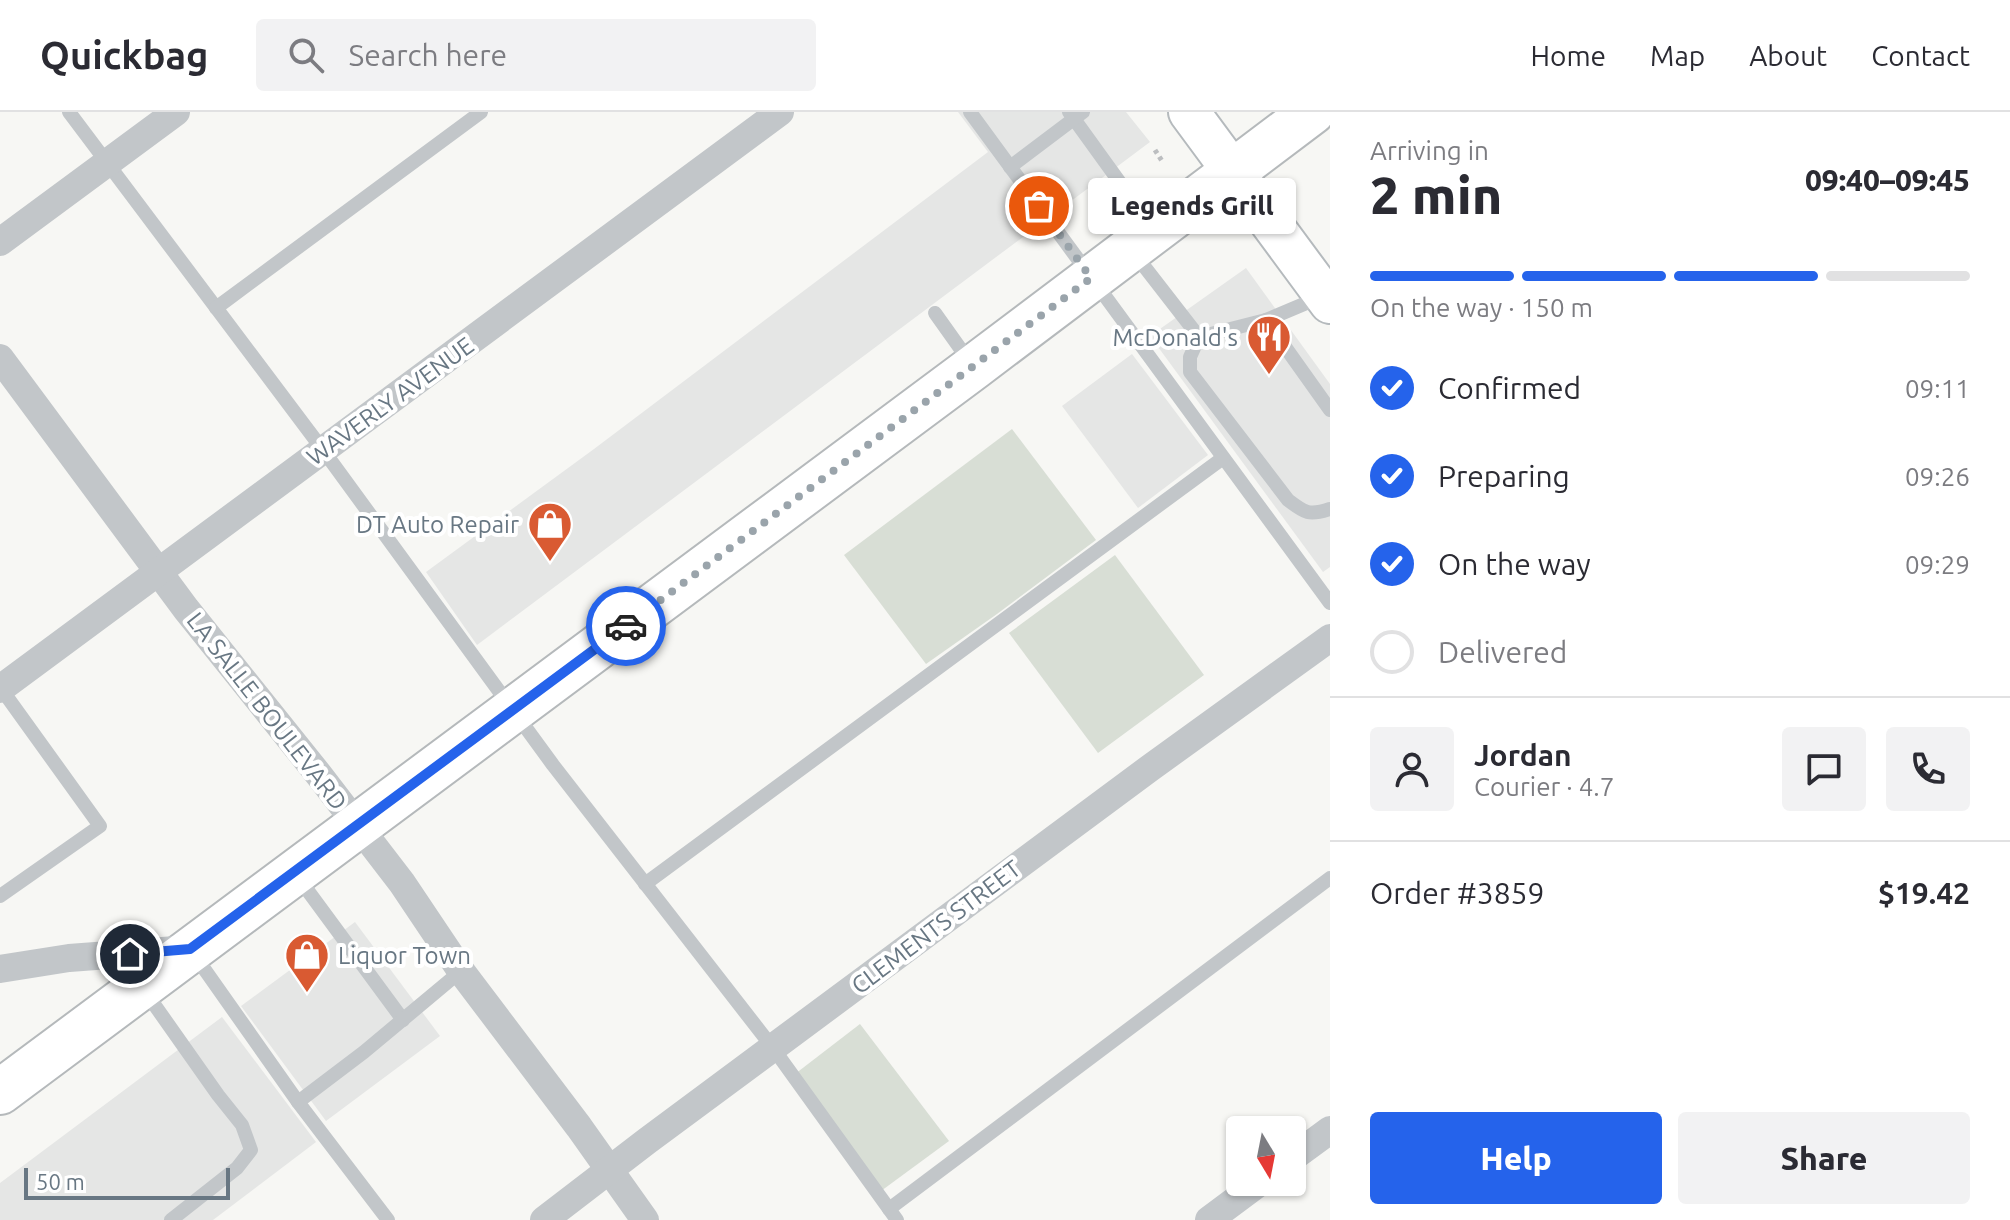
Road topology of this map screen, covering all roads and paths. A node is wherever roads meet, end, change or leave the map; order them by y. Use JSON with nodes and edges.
{"nodes":[{"id":1,"x":69,"y":112,"type":"edge"},
{"id":2,"x":176,"y":112,"type":"edge"},
{"id":3,"x":481,"y":112,"type":"edge"},
{"id":4,"x":780,"y":112,"type":"edge"},
{"id":5,"x":970,"y":112,"type":"edge"},
{"id":6,"x":1189,"y":112,"type":"edge"},
{"id":7,"x":1312,"y":112,"type":"edge"},
{"id":8,"x":1076,"y":114,"type":"edge"},
{"id":9,"x":1155,"y":150,"type":"dead end"},
{"id":10,"x":1162,"y":161,"type":"dead end"},
{"id":11,"x":107,"y":164,"type":"junction"},
{"id":12,"x":1010,"y":167,"type":"junction"},
{"id":13,"x":1234,"y":171,"type":"junction"},
{"id":14,"x":1142,"y":239,"type":"junction"},
{"id":15,"x":0,"y":242,"type":"edge"},
{"id":16,"x":1091,"y":278,"type":"junction"},
{"id":17,"x":1328,"y":296,"type":"edge"},
{"id":18,"x":216,"y":308,"type":"junction"},
{"id":19,"x":935,"y":313,"type":"dead end"},
{"id":20,"x":1266,"y":320,"type":"junction"},
{"id":21,"x":1199,"y":337,"type":"junction"},
{"id":22,"x":0,"y":358,"type":"edge"},
{"id":23,"x":974,"y":367,"type":"junction"},
{"id":24,"x":1330,"y":410,"type":"edge"},
{"id":25,"x":323,"y":450,"type":"junction"},
{"id":26,"x":1223,"y":458,"type":"junction"},
{"id":27,"x":1330,"y":509,"type":"edge"},
{"id":28,"x":158,"y":572,"type":"junction"},
{"id":29,"x":1330,"y":603,"type":"edge"},
{"id":30,"x":1330,"y":638,"type":"edge"},
{"id":31,"x":0,"y":688,"type":"edge"},
{"id":32,"x":513,"y":710,"type":"junction"},
{"id":33,"x":357,"y":826,"type":"junction"},
{"id":34,"x":295,"y":872,"type":"junction"},
{"id":35,"x":1330,"y":878,"type":"edge"},
{"id":36,"x":645,"y":884,"type":"junction"},
{"id":37,"x":0,"y":896,"type":"edge"},
{"id":38,"x":190,"y":949,"type":"junction"},
{"id":39,"x":0,"y":969,"type":"edge"},
{"id":40,"x":461,"y":971,"type":"junction"},
{"id":41,"x":141,"y":987,"type":"junction"},
{"id":42,"x":403,"y":1020,"type":"junction"},
{"id":43,"x":773,"y":1048,"type":"junction"},
{"id":44,"x":4,"y":1081,"type":"edge"},
{"id":45,"x":298,"y":1102,"type":"junction"},
{"id":46,"x":1330,"y":1130,"type":"edge"},
{"id":47,"x":1306,"y":1148,"type":"edge"},
{"id":48,"x":609,"y":1169,"type":"junction"},
{"id":49,"x":1241,"y":1196,"type":"edge"},
{"id":50,"x":893,"y":1214,"type":"edge"},
{"id":51,"x":171,"y":1220,"type":"edge"},
{"id":52,"x":388,"y":1220,"type":"edge"},
{"id":53,"x":544,"y":1220,"type":"edge"},
{"id":54,"x":645,"y":1220,"type":"edge"},
{"id":55,"x":1209,"y":1220,"type":"edge"}],
"edges":[{"from":1,"to":11,"type":"lane"},
{"from":2,"to":11,"type":"street"},
{"from":3,"to":18,"type":"lane"},
{"from":4,"to":25,"type":"street","name":"WAVERLY AVENUE"},
{"from":5,"to":12,"type":"lane"},
{"from":6,"to":13,"type":"street"},
{"from":7,"to":13,"type":"highway"},
{"from":8,"to":12,"type":"lane"},
{"from":8,"to":14,"type":"lane"},
{"from":9,"to":10,"type":"path"},
{"from":11,"to":15,"type":"street"},
{"from":11,"to":18,"type":"lane"},
{"from":12,"to":16,"type":"lane"},
{"from":13,"to":14,"type":"highway"},
{"from":13,"to":17,"type":"street"},
{"from":14,"to":16,"type":"highway"},
{"from":14,"to":21,"type":"lane"},
{"from":16,"to":23,"type":"highway"},
{"from":16,"to":26,"type":"lane"},
{"from":17,"to":20,"type":"lane"},
{"from":18,"to":25,"type":"lane"},
{"from":19,"to":23,"type":"lane"},
{"from":20,"to":21,"type":"lane"},
{"from":20,"to":24,"type":"lane"},
{"from":21,"to":27,"type":"lane"},
{"from":22,"to":28,"type":"street","name":"LA SALLE BOULEVARD"},
{"from":23,"to":32,"type":"highway"},
{"from":25,"to":28,"type":"street","name":"WAVERLY AVENUE"},
{"from":25,"to":32,"type":"lane"},
{"from":26,"to":29,"type":"lane"},
{"from":26,"to":36,"type":"lane"},
{"from":28,"to":31,"type":"street","name":"WAVERLY AVENUE"},
{"from":28,"to":33,"type":"street","name":"LA SALLE BOULEVARD"},
{"from":30,"to":43,"type":"street","name":"CLEMENTS STREET"},
{"from":31,"to":37,"type":"lane"},
{"from":32,"to":33,"type":"highway"},
{"from":32,"to":36,"type":"lane"},
{"from":33,"to":34,"type":"highway"},
{"from":33,"to":40,"type":"street","name":"LA SALLE BOULEVARD"},
{"from":34,"to":38,"type":"highway"},
{"from":34,"to":42,"type":"lane"},
{"from":35,"to":50,"type":"lane"},
{"from":36,"to":43,"type":"lane"},
{"from":38,"to":39,"type":"street"},
{"from":38,"to":41,"type":"highway"},
{"from":38,"to":45,"type":"lane"},
{"from":40,"to":42,"type":"lane"},
{"from":40,"to":48,"type":"street","name":"LA SALLE BOULEVARD"},
{"from":41,"to":44,"type":"highway"},
{"from":41,"to":51,"type":"lane"},
{"from":42,"to":45,"type":"lane"},
{"from":43,"to":48,"type":"street","name":"CLEMENTS STREET"},
{"from":43,"to":50,"type":"lane"},
{"from":45,"to":52,"type":"lane"},
{"from":46,"to":47,"type":"street"},
{"from":48,"to":53,"type":"street","name":"CLEMENTS STREET"},
{"from":48,"to":54,"type":"street","name":"LA SALLE BOULEVARD"},
{"from":49,"to":55,"type":"street"}]}
